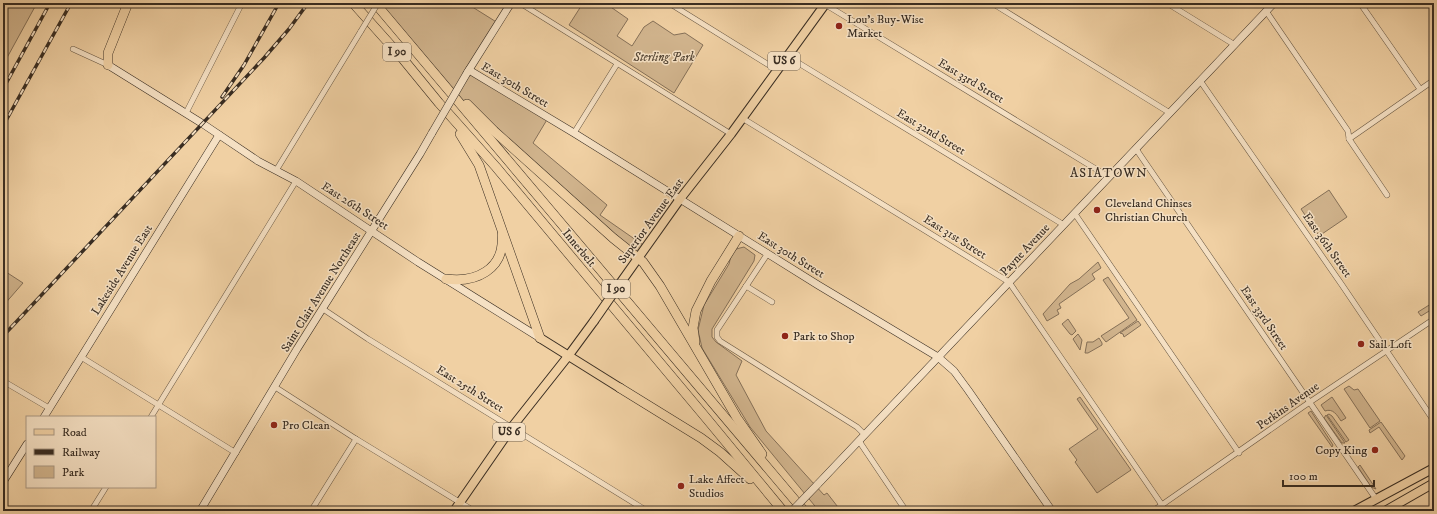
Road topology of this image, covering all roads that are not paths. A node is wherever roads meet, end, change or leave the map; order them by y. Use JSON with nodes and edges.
{"nodes":[{"id":1,"x":128,"y":3,"type":"edge"},
{"id":2,"x":242,"y":3,"type":"edge"},
{"id":3,"x":353,"y":3,"type":"edge"},
{"id":4,"x":377,"y":3,"type":"edge"},
{"id":5,"x":511,"y":3,"type":"edge"},
{"id":6,"x":520,"y":3,"type":"edge"},
{"id":7,"x":670,"y":3,"type":"edge"},
{"id":8,"x":825,"y":3,"type":"edge"},
{"id":9,"x":992,"y":3,"type":"edge"},
{"id":10,"x":1167,"y":3,"type":"edge"},
{"id":11,"x":1274,"y":3,"type":"edge"},
{"id":12,"x":1360,"y":3,"type":"edge"},
{"id":13,"x":1266,"y":12,"type":"junction"},
{"id":14,"x":1235,"y":45,"type":"junction"},
{"id":15,"x":73,"y":49,"type":"dead end"},
{"id":16,"x":787,"y":56,"type":"junction"},
{"id":17,"x":617,"y":64,"type":"junction"},
{"id":18,"x":108,"y":65,"type":"junction"},
{"id":19,"x":778,"y":70,"type":"junction"},
{"id":20,"x":468,"y":72,"type":"junction"},
{"id":21,"x":441,"y":80,"type":"junction"},
{"id":22,"x":1434,"y":80,"type":"edge"},
{"id":23,"x":1201,"y":82,"type":"junction"},
{"id":24,"x":1420,"y":89,"type":"junction"},
{"id":25,"x":439,"y":103,"type":"junction"},
{"id":26,"x":186,"y":113,"type":"junction"},
{"id":27,"x":1170,"y":113,"type":"junction"},
{"id":28,"x":742,"y":118,"type":"junction"},
{"id":29,"x":574,"y":133,"type":"junction"},
{"id":30,"x":731,"y":134,"type":"junction"},
{"id":31,"x":219,"y":135,"type":"junction"},
{"id":32,"x":1349,"y":139,"type":"junction"},
{"id":33,"x":1136,"y":149,"type":"junction"},
{"id":34,"x":276,"y":170,"type":"junction"},
{"id":35,"x":1109,"y":177,"type":"junction"},
{"id":36,"x":296,"y":181,"type":"junction"},
{"id":37,"x":1387,"y":195,"type":"dead end"},
{"id":38,"x":680,"y":200,"type":"junction"},
{"id":39,"x":1075,"y":214,"type":"junction"},
{"id":40,"x":1064,"y":225,"type":"junction"},
{"id":41,"x":501,"y":226,"type":"junction"},
{"id":42,"x":372,"y":231,"type":"junction"},
{"id":43,"x":739,"y":236,"type":"junction"},
{"id":44,"x":768,"y":253,"type":"junction"},
{"id":45,"x":639,"y":257,"type":"junction"},
{"id":46,"x":446,"y":279,"type":"junction"},
{"id":47,"x":1009,"y":282,"type":"junction"},
{"id":48,"x":746,"y":286,"type":"junction"},
{"id":49,"x":772,"y":302,"type":"dead end"},
{"id":50,"x":323,"y":309,"type":"junction"},
{"id":51,"x":1434,"y":319,"type":"edge"},
{"id":52,"x":540,"y":338,"type":"junction"},
{"id":53,"x":1387,"y":350,"type":"junction"},
{"id":54,"x":698,"y":351,"type":"junction"},
{"id":55,"x":569,"y":355,"type":"junction"},
{"id":56,"x":81,"y":357,"type":"junction"},
{"id":57,"x":938,"y":357,"type":"junction"},
{"id":58,"x":3,"y":381,"type":"edge"},
{"id":59,"x":275,"y":387,"type":"junction"},
{"id":60,"x":620,"y":388,"type":"joint"},
{"id":61,"x":1310,"y":403,"type":"junction"},
{"id":62,"x":159,"y":404,"type":"junction"},
{"id":63,"x":49,"y":408,"type":"junction"},
{"id":64,"x":45,"y":416,"type":"edge"},
{"id":65,"x":152,"y":416,"type":"edge"},
{"id":66,"x":1434,"y":421,"type":"edge"},
{"id":67,"x":512,"y":428,"type":"junction"},
{"id":68,"x":865,"y":435,"type":"junction"},
{"id":69,"x":356,"y":439,"type":"junction"},
{"id":70,"x":859,"y":441,"type":"junction"},
{"id":71,"x":26,"y":446,"type":"edge"},
{"id":72,"x":236,"y":453,"type":"junction"},
{"id":73,"x":1239,"y":453,"type":"junction"},
{"id":74,"x":1434,"y":468,"type":"edge"},
{"id":75,"x":3,"y":482,"type":"edge"},
{"id":76,"x":1434,"y":483,"type":"edge"},
{"id":77,"x":105,"y":488,"type":"edge"},
{"id":78,"x":793,"y":497,"type":"junction"},
{"id":79,"x":1376,"y":499,"type":"junction"},
{"id":80,"x":460,"y":502,"type":"junction"},
{"id":81,"x":1162,"y":505,"type":"junction"},
{"id":82,"x":781,"y":509,"type":"edge"},
{"id":83,"x":91,"y":511,"type":"edge"},
{"id":84,"x":200,"y":511,"type":"edge"},
{"id":85,"x":311,"y":511,"type":"edge"},
{"id":86,"x":454,"y":511,"type":"edge"},
{"id":87,"x":474,"y":511,"type":"edge"},
{"id":88,"x":648,"y":511,"type":"edge"},
{"id":89,"x":792,"y":511,"type":"edge"},
{"id":90,"x":804,"y":511,"type":"edge"},
{"id":91,"x":906,"y":511,"type":"edge"},
{"id":92,"x":1052,"y":511,"type":"edge"},
{"id":93,"x":1153,"y":511,"type":"edge"},
{"id":94,"x":1354,"y":511,"type":"edge"},
{"id":95,"x":1385,"y":511,"type":"edge"}],
"edges":[{"from":1,"to":18,"type":"highway"},
{"from":2,"to":26,"type":"street"},
{"from":3,"to":25,"type":"highway","name":"Innerbelt","number":"I 90"},
{"from":4,"to":21,"type":"highway","name":"Innerbelt","number":"I 90"},
{"from":4,"to":34,"type":"street","bridge":true},
{"from":5,"to":20,"type":"street","name":"Saint Clair Avenue Northeast"},
{"from":6,"to":17,"type":"street"},
{"from":7,"to":19,"type":"street"},
{"from":8,"to":16,"type":"main road","name":"Superior Avenue East","number":"US 6"},
{"from":8,"to":35,"type":"street","name":"East 33rd Street"},
{"from":9,"to":27,"type":"street"},
{"from":10,"to":14,"type":"street"},
{"from":11,"to":13,"type":"street","name":"Payne Avenue"},
{"from":12,"to":24,"type":"street"},
{"from":13,"to":14,"type":"street","name":"Payne Avenue"},
{"from":13,"to":32,"type":"street"},
{"from":14,"to":23,"type":"street","name":"Payne Avenue"},
{"from":15,"to":18,"type":"street","name":"East 26th Street"},
{"from":16,"to":19,"type":"main road","name":"Superior Avenue East","number":"US 6"},
{"from":16,"to":40,"type":"street","name":"East 32nd Street"},
{"from":17,"to":29,"type":"street"},
{"from":17,"to":30,"type":"street"},
{"from":18,"to":26,"type":"street","name":"East 26th Street"},
{"from":19,"to":28,"type":"main road","name":"Superior Avenue East","number":"US 6"},
{"from":20,"to":29,"type":"street","name":"East 30th Street"},
{"from":20,"to":42,"type":"street","name":"Saint Clair Avenue Northeast","bridge":true},
{"from":21,"to":45,"type":"highway"},
{"from":21,"to":78,"type":"highway","name":"Innerbelt","number":"I 90"},
{"from":22,"to":24,"type":"street"},
{"from":23,"to":27,"type":"street","name":"Payne Avenue"},
{"from":23,"to":53,"type":"street","name":"East 36th Street"},
{"from":24,"to":32,"type":"street"},
{"from":25,"to":41,"type":"highway"},
{"from":25,"to":82,"type":"highway","name":"Innerbelt","number":"I 90"},
{"from":26,"to":31,"type":"street","name":"East 26th Street"},
{"from":27,"to":33,"type":"street","name":"Payne Avenue"},
{"from":28,"to":30,"type":"main road","name":"Superior Avenue East","number":"US 6"},
{"from":28,"to":47,"type":"street","name":"East 31st Street"},
{"from":29,"to":38,"type":"street","name":"East 30th Street"},
{"from":30,"to":38,"type":"main road","name":"Superior Avenue East","number":"US 6"},
{"from":31,"to":34,"type":"street","name":"East 26th Street"},
{"from":31,"to":56,"type":"street","name":"Lakeside Avenue East"},
{"from":32,"to":37,"type":"street"},
{"from":33,"to":35,"type":"street","name":"Payne Avenue"},
{"from":33,"to":61,"type":"street","name":"East 33rd Street"},
{"from":34,"to":36,"type":"street","name":"East 26th Street"},
{"from":35,"to":39,"type":"street","name":"Payne Avenue"},
{"from":36,"to":42,"type":"street","name":"East 26th Street"},
{"from":36,"to":62,"type":"street"},
{"from":38,"to":43,"type":"street","name":"East 30th Street"},
{"from":38,"to":45,"type":"main road","name":"Superior Avenue East","number":"US 6"},
{"from":39,"to":40,"type":"street","name":"Payne Avenue"},
{"from":39,"to":73,"type":"street"},
{"from":40,"to":47,"type":"street","name":"Payne Avenue"},
{"from":41,"to":46,"type":"highway"},
{"from":41,"to":52,"type":"highway"},
{"from":42,"to":46,"type":"street","name":"East 26th Street"},
{"from":42,"to":50,"type":"street","name":"Saint Clair Avenue Northeast"},
{"from":43,"to":44,"type":"street","name":"East 30th Street"},
{"from":43,"to":54,"type":"highway"},
{"from":44,"to":48,"type":"street"},
{"from":44,"to":57,"type":"street","name":"East 30th Street"},
{"from":45,"to":54,"type":"highway"},
{"from":45,"to":55,"type":"main road","name":"Superior Avenue East","number":"US 6","bridge":true},
{"from":46,"to":52,"type":"street","name":"East 26th Street"},
{"from":47,"to":57,"type":"street","name":"Payne Avenue"},
{"from":47,"to":81,"type":"street","name":"East 31st Street"},
{"from":48,"to":49,"type":"street"},
{"from":48,"to":68,"type":"street"},
{"from":50,"to":59,"type":"street","name":"Saint Clair Avenue Northeast"},
{"from":50,"to":67,"type":"street","name":"East 25th Street"},
{"from":51,"to":53,"type":"street","name":"Perkins Avenue"},
{"from":52,"to":55,"type":"main road","name":"East 26th Street"},
{"from":53,"to":61,"type":"street","name":"Perkins Avenue"},
{"from":53,"to":66,"type":"street","name":"East 36th Street"},
{"from":54,"to":78,"type":"highway"},
{"from":55,"to":60,"type":"main road","name":"East 26th Street"},
{"from":55,"to":67,"type":"main road","name":"Superior Avenue East","number":"US 6"},
{"from":56,"to":62,"type":"street"},
{"from":56,"to":63,"type":"street","name":"Lakeside Avenue East"},
{"from":57,"to":68,"type":"street","name":"Payne Avenue"},
{"from":57,"to":92,"type":"street","name":"East 30th Street"},
{"from":58,"to":63,"type":"street"},
{"from":59,"to":69,"type":"street"},
{"from":59,"to":72,"type":"street","name":"Saint Clair Avenue Northeast"},
{"from":60,"to":82,"type":"highway"},
{"from":61,"to":73,"type":"street","name":"Perkins Avenue"},
{"from":61,"to":79,"type":"street","name":"East 33rd Street"},
{"from":62,"to":65,"type":"street"},
{"from":62,"to":72,"type":"street"},
{"from":63,"to":64,"type":"street","name":"Lakeside Avenue East"},
{"from":67,"to":80,"type":"main road","name":"Superior Avenue East","number":"US 6"},
{"from":67,"to":88,"type":"street","name":"East 25th Street"},
{"from":68,"to":70,"type":"street","name":"Payne Avenue"},
{"from":69,"to":80,"type":"street"},
{"from":69,"to":85,"type":"street"},
{"from":70,"to":89,"type":"street","name":"Payne Avenue","bridge":true},
{"from":70,"to":91,"type":"street"},
{"from":71,"to":75,"type":"street"},
{"from":72,"to":84,"type":"street","name":"Saint Clair Avenue Northeast"},
{"from":73,"to":81,"type":"street","name":"Perkins Avenue"},
{"from":74,"to":79,"type":"main road"},
{"from":76,"to":95,"type":"main road"},
{"from":77,"to":83,"type":"street"},
{"from":78,"to":90,"type":"highway","name":"Innerbelt","number":"I 90"},
{"from":79,"to":94,"type":"main road"},
{"from":80,"to":86,"type":"main road","name":"Superior Avenue East","number":"US 6"},
{"from":80,"to":87,"type":"street"},
{"from":81,"to":93,"type":"street","name":"Perkins Avenue"}]}
